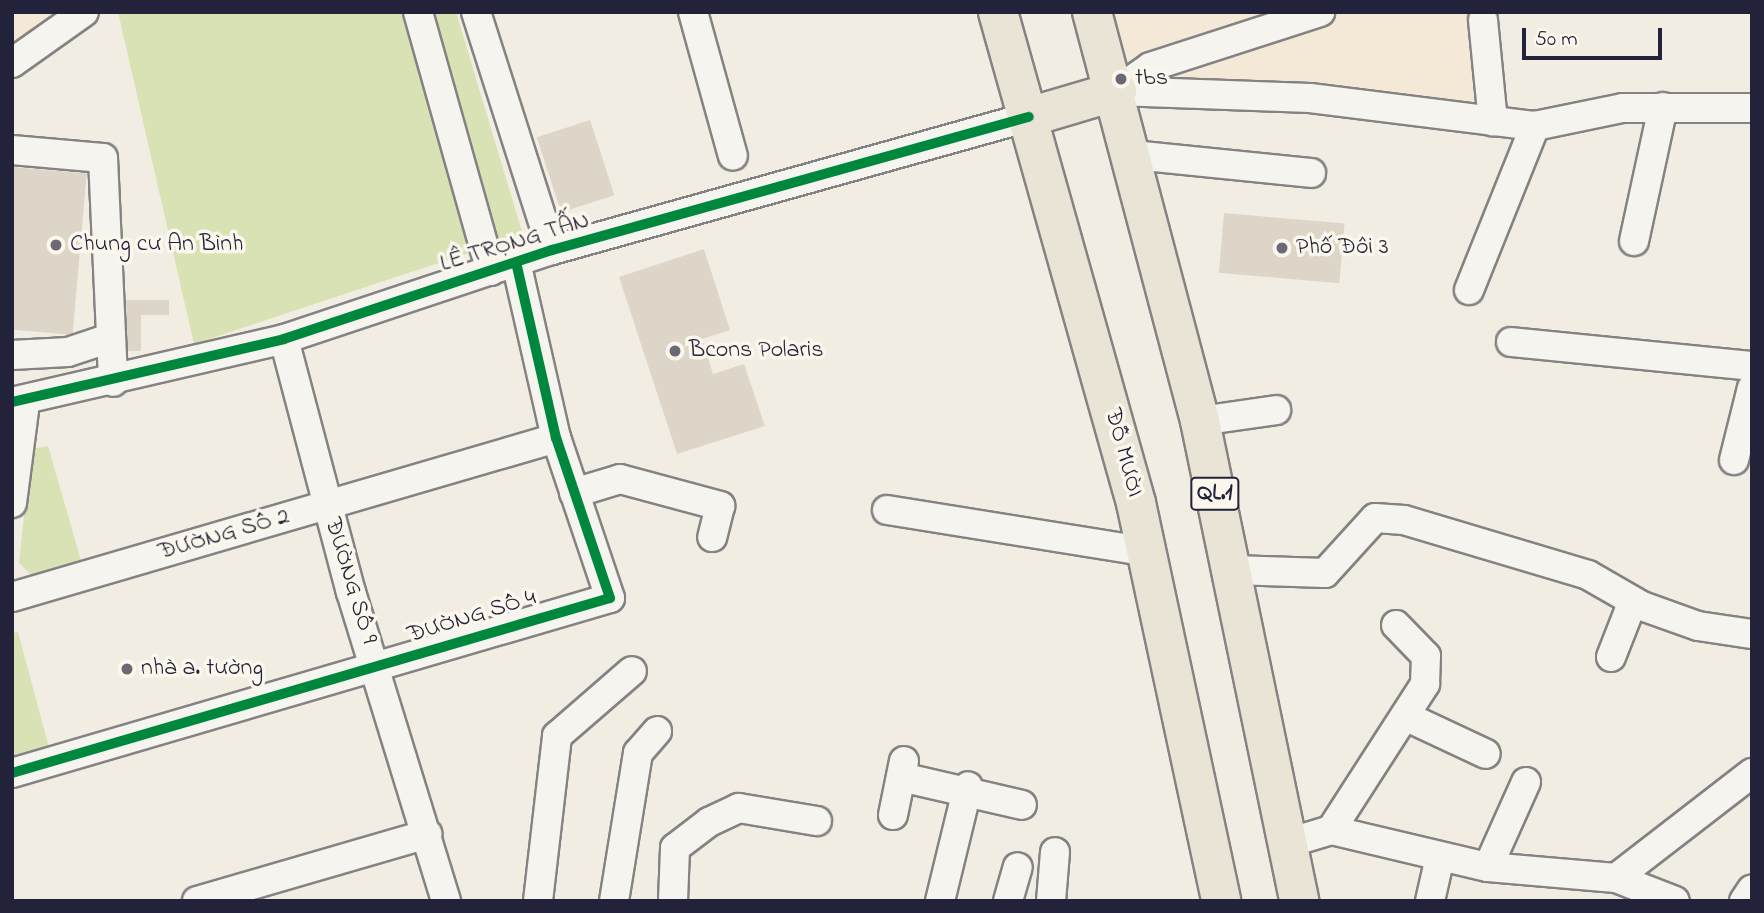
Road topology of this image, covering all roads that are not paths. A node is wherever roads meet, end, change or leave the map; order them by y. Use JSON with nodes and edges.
{"nodes":[{"id":1,"x":84,"y":12,"type":"edge"},
{"id":2,"x":418,"y":12,"type":"edge"},
{"id":3,"x":476,"y":12,"type":"edge"},
{"id":4,"x":693,"y":12,"type":"edge"},
{"id":5,"x":999,"y":12,"type":"edge"},
{"id":6,"x":1020,"y":12,"type":"edge"},
{"id":7,"x":1070,"y":12,"type":"edge"},
{"id":8,"x":1092,"y":12,"type":"edge"},
{"id":9,"x":1320,"y":12,"type":"edge"},
{"id":10,"x":1483,"y":20,"type":"dead end"},
{"id":11,"x":12,"y":62,"type":"edge"},
{"id":12,"x":1105,"y":93,"type":"junction"},
{"id":13,"x":1663,"y":107,"type":"junction"},
{"id":14,"x":1752,"y":108,"type":"edge"},
{"id":15,"x":1040,"y":113,"type":"junction"},
{"id":16,"x":1493,"y":121,"type":"junction"},
{"id":17,"x":1535,"y":126,"type":"junction"},
{"id":18,"x":12,"y":150,"type":"edge"},
{"id":19,"x":1134,"y":155,"type":"junction"},
{"id":20,"x":733,"y":156,"type":"dead end"},
{"id":21,"x":1311,"y":173,"type":"dead end"},
{"id":22,"x":1634,"y":241,"type":"dead end"},
{"id":23,"x":552,"y":250,"type":"junction"},
{"id":24,"x":504,"y":267,"type":"junction"},
{"id":25,"x":1469,"y":290,"type":"dead end"},
{"id":26,"x":110,"y":338,"type":"junction"},
{"id":27,"x":284,"y":340,"type":"junction"},
{"id":28,"x":1511,"y":342,"type":"dead end"},
{"id":29,"x":12,"y":355,"type":"edge"},
{"id":30,"x":1752,"y":366,"type":"edge"},
{"id":31,"x":113,"y":382,"type":"junction"},
{"id":32,"x":1752,"y":388,"type":"edge"},
{"id":33,"x":19,"y":402,"type":"edge"},
{"id":34,"x":1276,"y":410,"type":"dead end"},
{"id":35,"x":1200,"y":421,"type":"junction"},
{"id":36,"x":556,"y":438,"type":"junction"},
{"id":37,"x":1734,"y":460,"type":"dead end"},
{"id":38,"x":574,"y":493,"type":"junction"},
{"id":39,"x":12,"y":503,"type":"edge"},
{"id":40,"x":326,"y":506,"type":"junction"},
{"id":41,"x":887,"y":510,"type":"dead end"},
{"id":42,"x":712,"y":537,"type":"dead end"},
{"id":43,"x":1148,"y":552,"type":"junction"},
{"id":44,"x":1232,"y":570,"type":"junction"},
{"id":45,"x":12,"y":597,"type":"edge"},
{"id":46,"x":1633,"y":601,"type":"junction"},
{"id":47,"x":1396,"y":625,"type":"dead end"},
{"id":48,"x":1752,"y":635,"type":"edge"},
{"id":49,"x":1611,"y":657,"type":"dead end"},
{"id":50,"x":377,"y":667,"type":"junction"},
{"id":51,"x":632,"y":671,"type":"dead end"},
{"id":52,"x":1405,"y":716,"type":"junction"},
{"id":53,"x":657,"y":731,"type":"dead end"},
{"id":54,"x":1486,"y":754,"type":"dead end"},
{"id":55,"x":12,"y":773,"type":"edge"},
{"id":56,"x":1752,"y":773,"type":"edge"},
{"id":57,"x":1526,"y":782,"type":"dead end"},
{"id":58,"x":967,"y":789,"type":"junction"},
{"id":59,"x":1021,"y":805,"type":"dead end"},
{"id":60,"x":892,"y":816,"type":"dead end"},
{"id":61,"x":817,"y":821,"type":"dead end"},
{"id":62,"x":1331,"y":830,"type":"junction"},
{"id":63,"x":427,"y":834,"type":"junction"},
{"id":64,"x":1288,"y":843,"type":"junction"},
{"id":65,"x":1055,"y":852,"type":"dead end"},
{"id":66,"x":1440,"y":857,"type":"junction"},
{"id":67,"x":1018,"y":867,"type":"dead end"},
{"id":68,"x":1488,"y":867,"type":"junction"},
{"id":69,"x":1616,"y":878,"type":"junction"},
{"id":70,"x":1752,"y":889,"type":"edge"},
{"id":71,"x":197,"y":901,"type":"edge"},
{"id":72,"x":446,"y":901,"type":"edge"},
{"id":73,"x":538,"y":901,"type":"edge"},
{"id":74,"x":614,"y":901,"type":"edge"},
{"id":75,"x":673,"y":901,"type":"edge"},
{"id":76,"x":940,"y":901,"type":"edge"},
{"id":77,"x":1008,"y":901,"type":"edge"},
{"id":78,"x":1051,"y":901,"type":"edge"},
{"id":79,"x":1221,"y":901,"type":"edge"},
{"id":80,"x":1242,"y":901,"type":"edge"},
{"id":81,"x":1276,"y":901,"type":"edge"},
{"id":82,"x":1300,"y":901,"type":"edge"},
{"id":83,"x":1430,"y":901,"type":"edge"},
{"id":84,"x":1675,"y":901,"type":"edge"},
{"id":85,"x":1744,"y":901,"type":"edge"}],
"edges":[{"from":1,"to":11,"type":"street"},
{"from":2,"to":24,"type":"street","name":"ĐƯỜNG SỐ 4"},
{"from":3,"to":23,"type":"street"},
{"from":4,"to":20,"type":"street"},
{"from":5,"to":15,"type":"highway","name":"ĐỖ MƯỜI","number":"QL.1"},
{"from":6,"to":15,"type":"highway","name":"ĐỖ MƯỜI","number":"QL.1"},
{"from":7,"to":12,"type":"highway","number":"QL.1"},
{"from":8,"to":12,"type":"highway","number":"QL.1"},
{"from":9,"to":12,"type":"street"},
{"from":10,"to":16,"type":"street"},
{"from":12,"to":15,"type":"highway"},
{"from":12,"to":16,"type":"street"},
{"from":12,"to":19,"type":"highway","number":"QL.1"},
{"from":12,"to":81,"type":"highway","number":"QL.1"},
{"from":13,"to":14,"type":"street"},
{"from":13,"to":17,"type":"street"},
{"from":13,"to":22,"type":"street"},
{"from":15,"to":23,"type":"street","name":"LÊ TRỌNG TẤN"},
{"from":15,"to":43,"type":"highway","name":"ĐỖ MƯỜI","number":"QL.1"},
{"from":15,"to":80,"type":"highway","name":"ĐỖ MƯỜI","number":"QL.1"},
{"from":16,"to":17,"type":"street"},
{"from":17,"to":25,"type":"street"},
{"from":18,"to":26,"type":"street"},
{"from":19,"to":21,"type":"street"},
{"from":19,"to":35,"type":"highway","number":"QL.1"},
{"from":23,"to":24,"type":"street","name":"LÊ TRỌNG TẤN"},
{"from":24,"to":27,"type":"street","name":"LÊ TRỌNG TẤN"},
{"from":24,"to":36,"type":"street","name":"ĐƯỜNG SỐ 4"},
{"from":26,"to":29,"type":"street"},
{"from":26,"to":31,"type":"street"},
{"from":27,"to":31,"type":"street","name":"LÊ TRỌNG TẤN"},
{"from":27,"to":40,"type":"street","name":"ĐƯỜNG SỐ 9"},
{"from":28,"to":30,"type":"street"},
{"from":31,"to":33,"type":"street","name":"LÊ TRỌNG TẤN"},
{"from":32,"to":37,"type":"street"},
{"from":33,"to":39,"type":"street"},
{"from":34,"to":35,"type":"street"},
{"from":35,"to":44,"type":"highway","number":"QL.1"},
{"from":36,"to":38,"type":"street","name":"ĐƯỜNG SỐ 4"},
{"from":36,"to":40,"type":"street","name":"ĐƯỜNG SỐ 2"},
{"from":38,"to":42,"type":"street"},
{"from":38,"to":50,"type":"street","name":"ĐƯỜNG SỐ 4"},
{"from":40,"to":45,"type":"street","name":"ĐƯỜNG SỐ 2"},
{"from":40,"to":50,"type":"street","name":"ĐƯỜNG SỐ 9"},
{"from":41,"to":43,"type":"street"},
{"from":43,"to":79,"type":"highway","name":"ĐỖ MƯỜI","number":"QL.1"},
{"from":44,"to":46,"type":"street"},
{"from":44,"to":64,"type":"highway","number":"QL.1"},
{"from":46,"to":48,"type":"street"},
{"from":46,"to":49,"type":"street"},
{"from":47,"to":52,"type":"street"},
{"from":50,"to":55,"type":"street","name":"ĐƯỜNG SỐ 4"},
{"from":50,"to":63,"type":"street","name":"ĐƯỜNG SỐ 9"},
{"from":51,"to":73,"type":"street"},
{"from":52,"to":54,"type":"street"},
{"from":52,"to":62,"type":"street"},
{"from":53,"to":74,"type":"street"},
{"from":56,"to":69,"type":"street"},
{"from":57,"to":68,"type":"street"},
{"from":58,"to":59,"type":"street"},
{"from":58,"to":60,"type":"street"},
{"from":58,"to":76,"type":"street"},
{"from":61,"to":75,"type":"street"},
{"from":62,"to":64,"type":"street"},
{"from":62,"to":66,"type":"street"},
{"from":63,"to":71,"type":"street"},
{"from":63,"to":72,"type":"street","name":"ĐƯỜNG SỐ 9"},
{"from":64,"to":82,"type":"highway","number":"QL.1"},
{"from":65,"to":78,"type":"street"},
{"from":66,"to":68,"type":"street"},
{"from":66,"to":83,"type":"street"},
{"from":67,"to":77,"type":"street"},
{"from":68,"to":69,"type":"street"},
{"from":69,"to":84,"type":"street"},
{"from":70,"to":85,"type":"street"}]}
